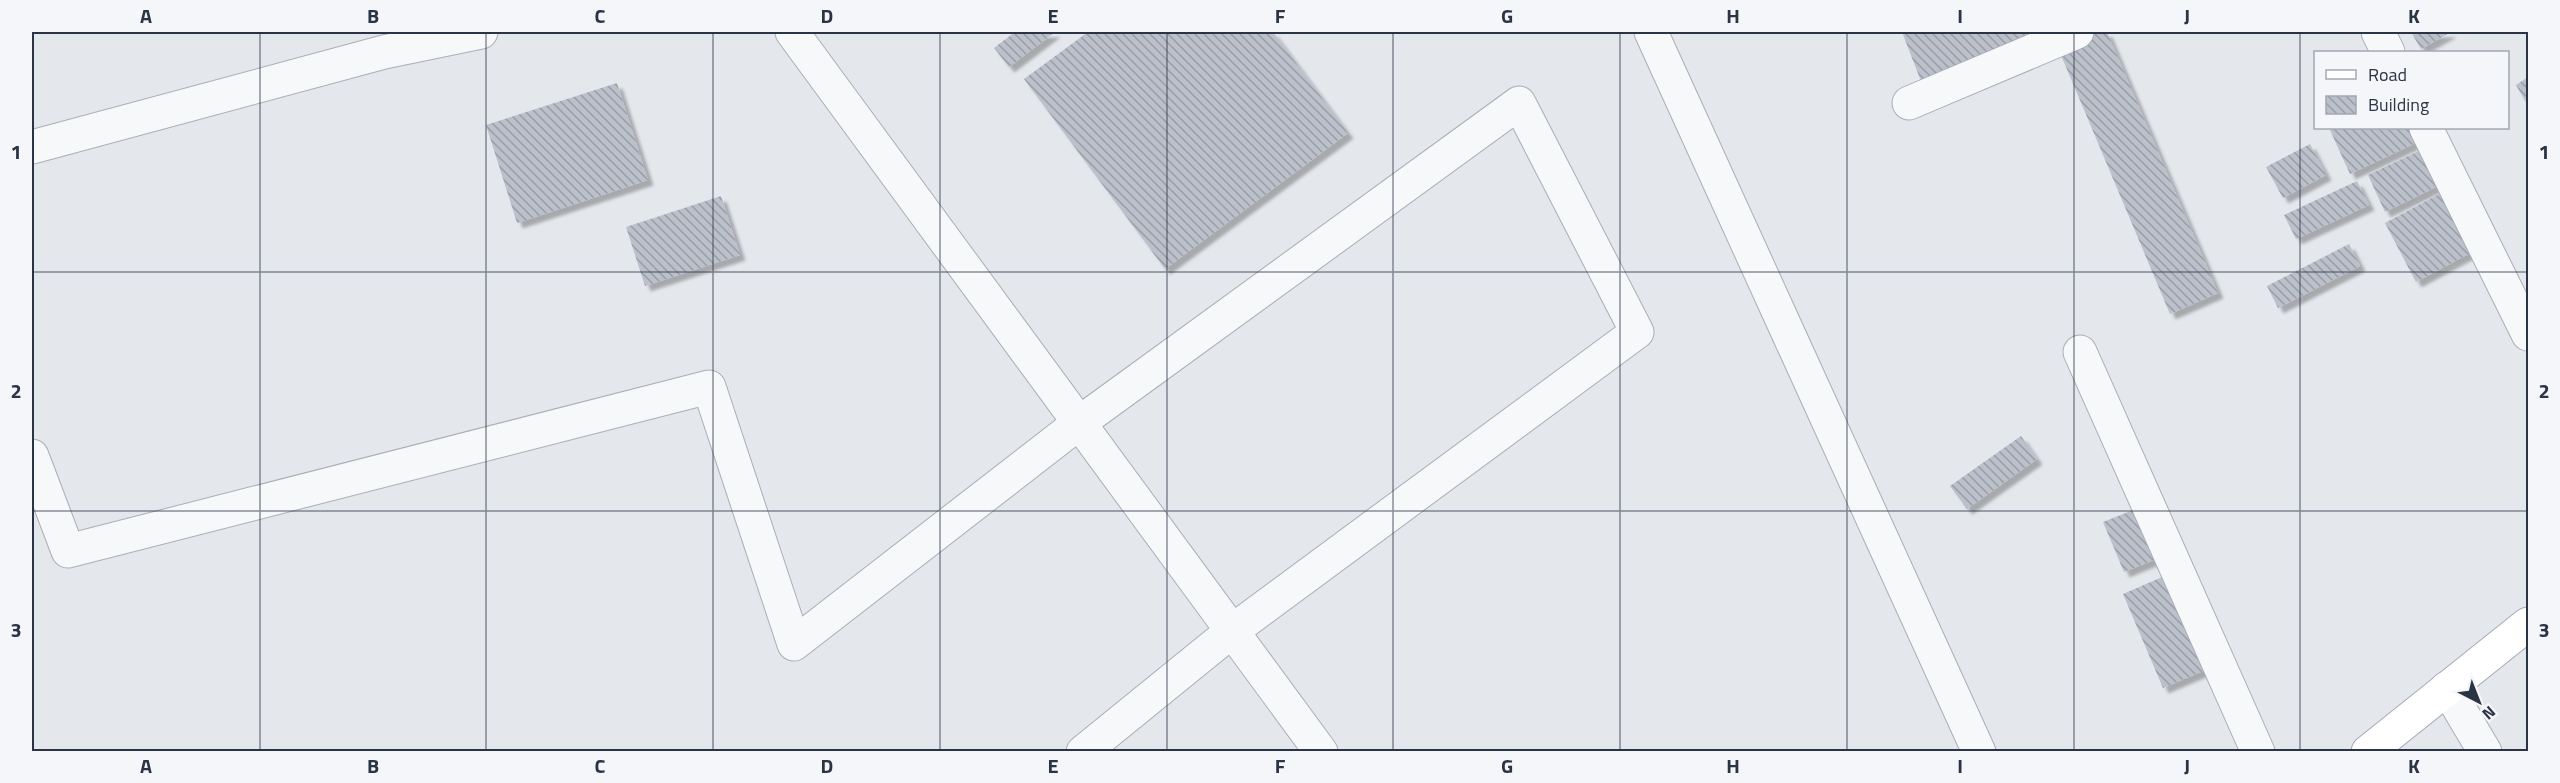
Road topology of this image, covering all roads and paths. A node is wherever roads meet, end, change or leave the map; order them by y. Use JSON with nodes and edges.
{"nodes":[{"id":1,"x":481,"y":32,"type":"edge"},
{"id":2,"x":792,"y":32,"type":"edge"},
{"id":3,"x":1651,"y":32,"type":"edge"},
{"id":4,"x":2077,"y":32,"type":"edge"},
{"id":5,"x":2378,"y":32,"type":"edge"},
{"id":6,"x":406,"y":38,"type":"edge"},
{"id":7,"x":2388,"y":51,"type":"edge"},
{"id":8,"x":1909,"y":103,"type":"dead end"},
{"id":9,"x":2426,"y":129,"type":"edge"},
{"id":10,"x":32,"y":147,"type":"edge"},
{"id":11,"x":2529,"y":334,"type":"edge"},
{"id":12,"x":2080,"y":352,"type":"dead end"},
{"id":13,"x":1079,"y":423,"type":"junction"},
{"id":14,"x":32,"y":456,"type":"edge"},
{"id":15,"x":2529,"y":624,"type":"edge"},
{"id":16,"x":1232,"y":631,"type":"junction"},
{"id":17,"x":2447,"y":687,"type":"junction"},
{"id":18,"x":1083,"y":752,"type":"edge"},
{"id":19,"x":1321,"y":752,"type":"edge"},
{"id":20,"x":1979,"y":752,"type":"edge"},
{"id":21,"x":2258,"y":752,"type":"edge"},
{"id":22,"x":2368,"y":752,"type":"edge"},
{"id":23,"x":2485,"y":752,"type":"edge"}],
"edges":[{"from":1,"to":6,"type":"street"},
{"from":2,"to":13,"type":"street"},
{"from":3,"to":20,"type":"street"},
{"from":4,"to":8,"type":"street"},
{"from":5,"to":7,"type":"street"},
{"from":6,"to":10,"type":"street"},
{"from":9,"to":11,"type":"street"},
{"from":12,"to":21,"type":"street"},
{"from":13,"to":14,"type":"street"},
{"from":13,"to":16,"type":"street"},
{"from":13,"to":16,"type":"street"},
{"from":15,"to":17,"type":"main road"},
{"from":16,"to":18,"type":"street"},
{"from":16,"to":19,"type":"street"},
{"from":17,"to":22,"type":"main road"},
{"from":17,"to":23,"type":"street"}]}
